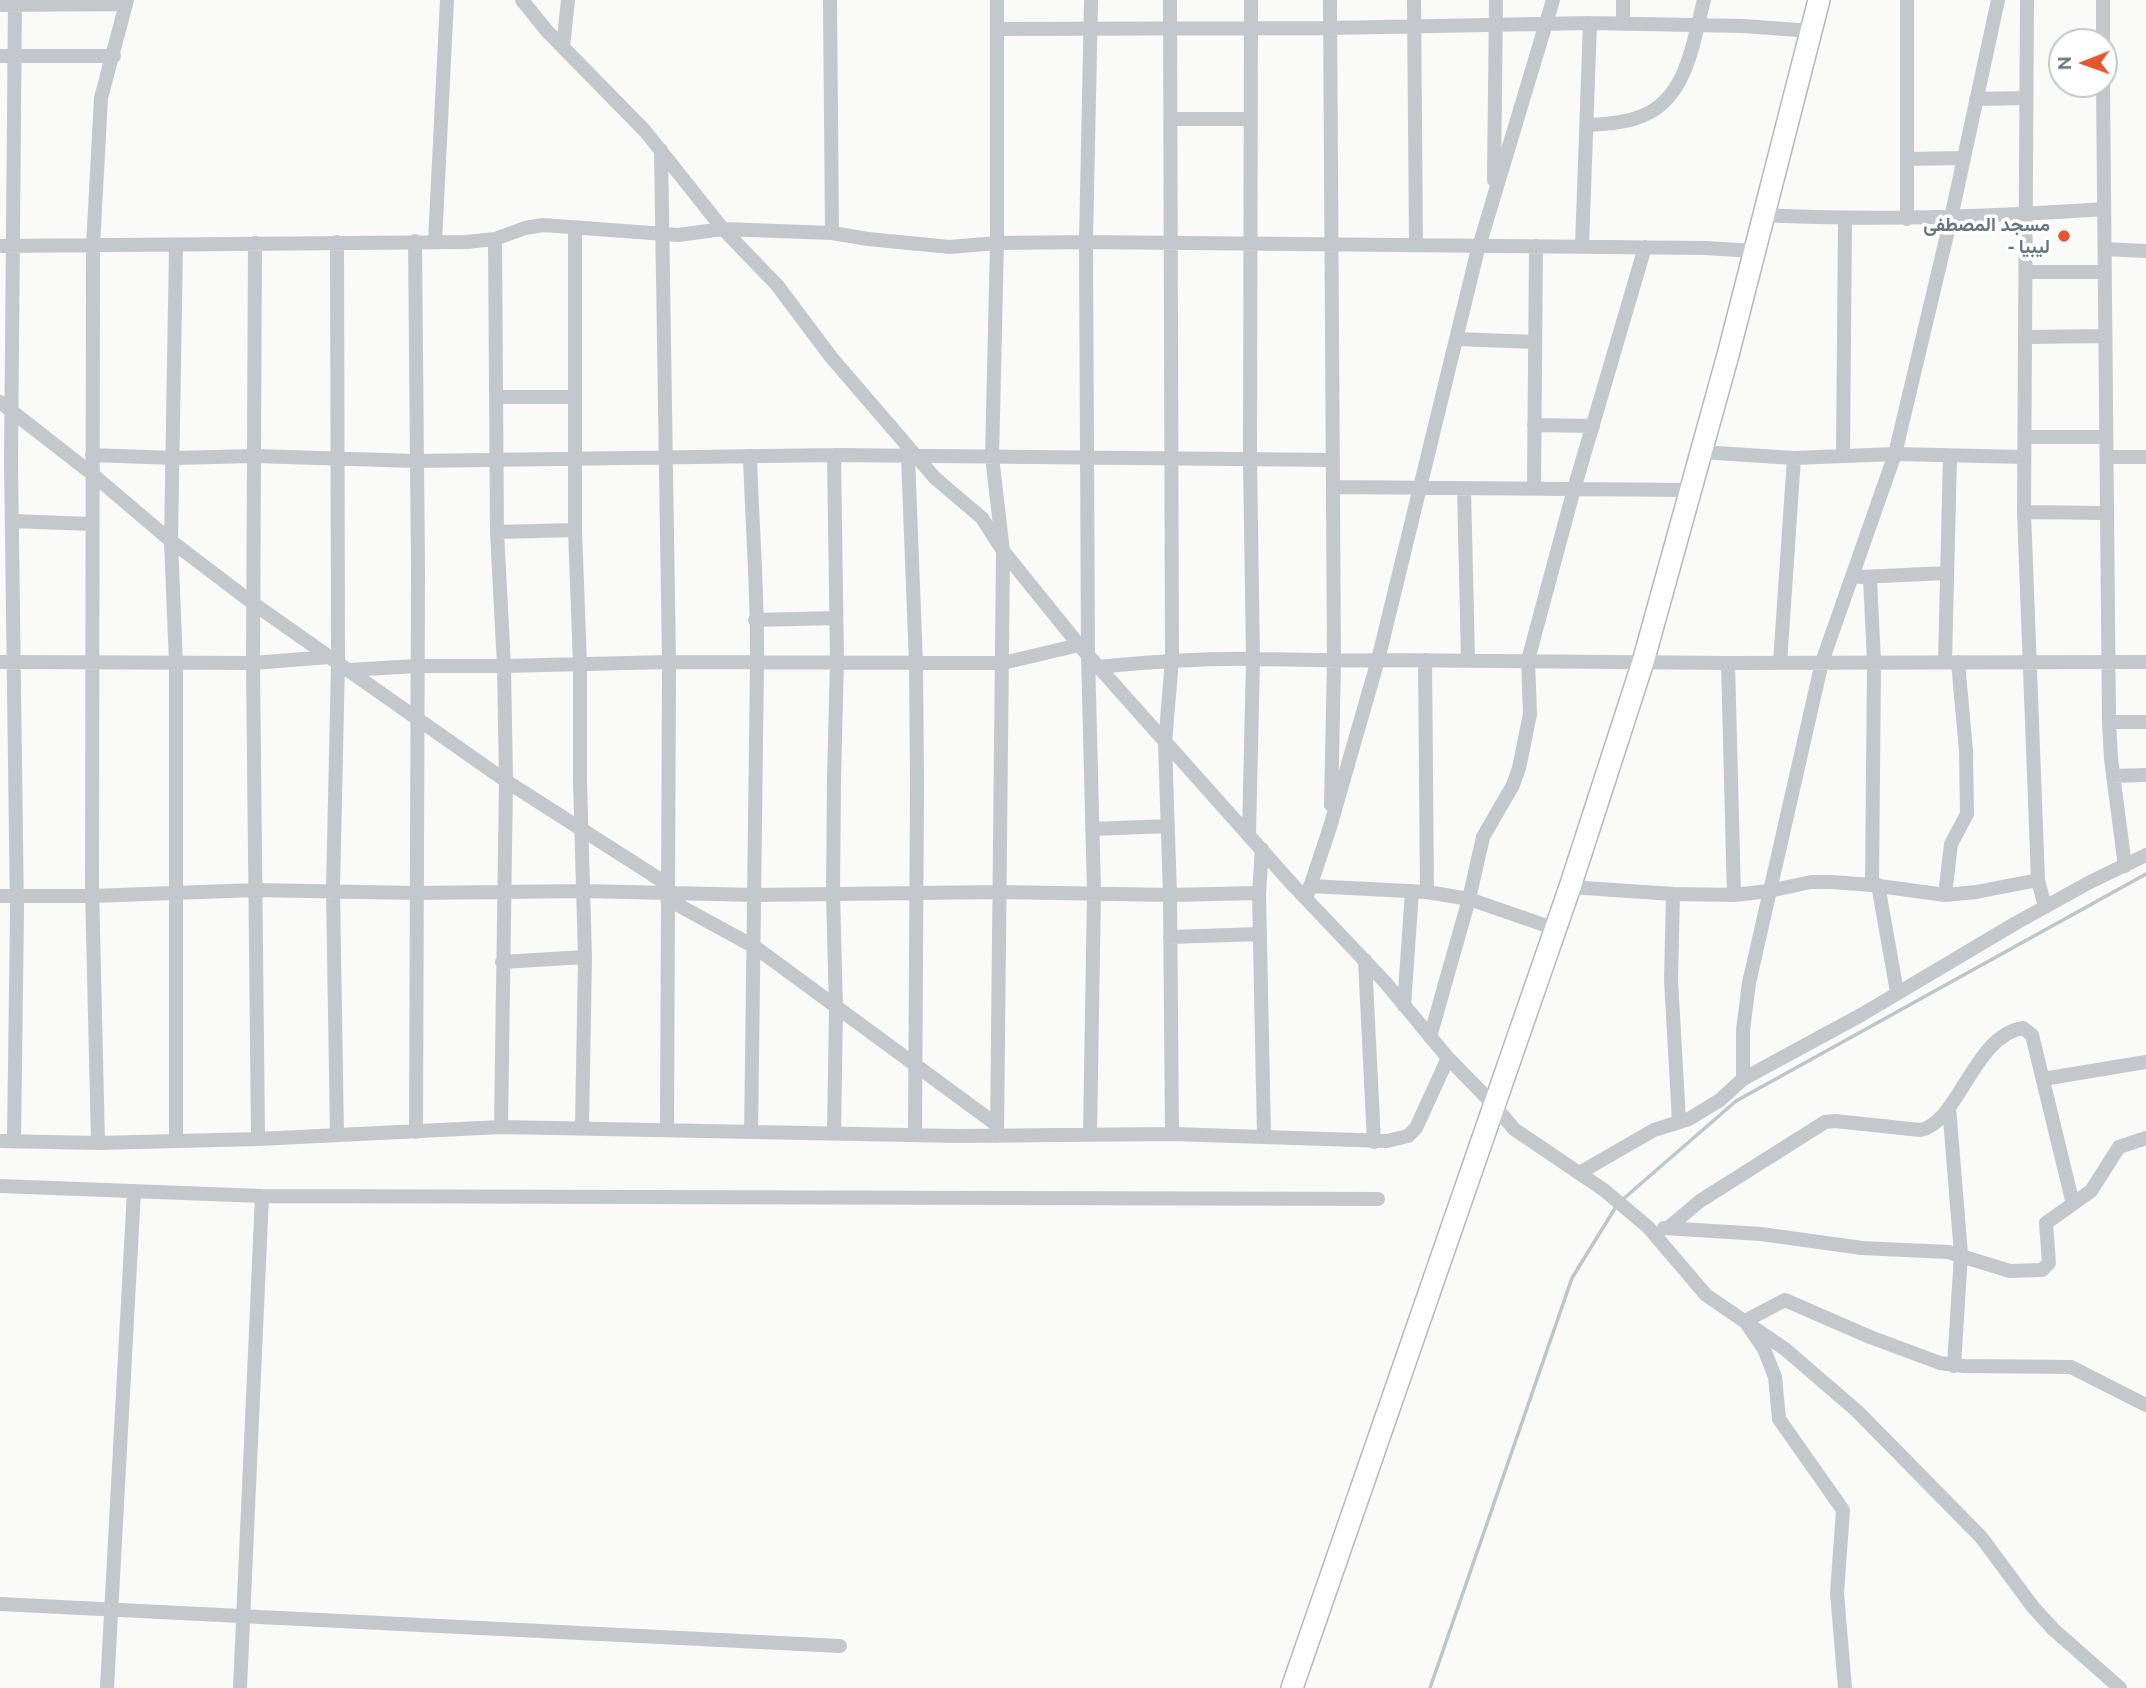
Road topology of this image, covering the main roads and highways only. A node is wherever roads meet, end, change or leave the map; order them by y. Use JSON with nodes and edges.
{"nodes":[{"id":1,"x":1819,"y":0,"type":"edge"},
{"id":2,"x":1292,"y":1688,"type":"edge"}],
"edges":[{"from":1,"to":2,"type":"highway"}]}
